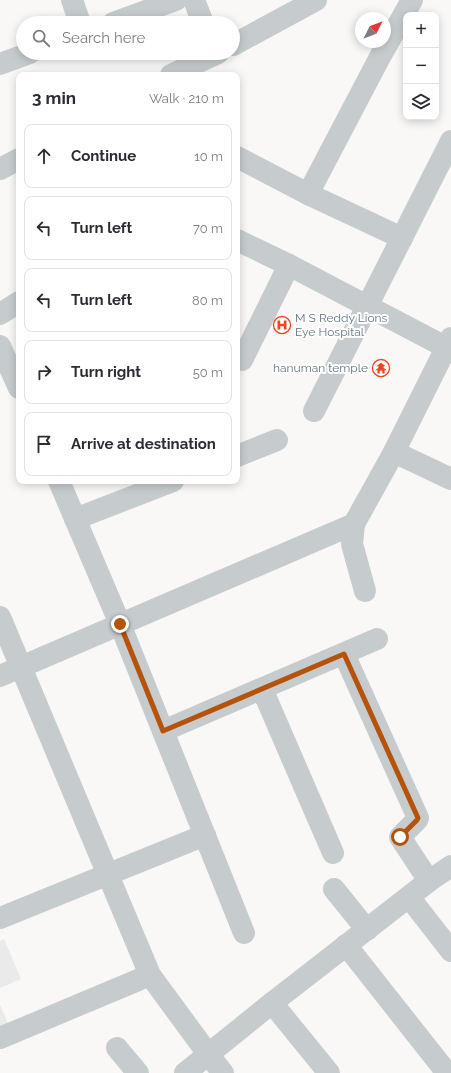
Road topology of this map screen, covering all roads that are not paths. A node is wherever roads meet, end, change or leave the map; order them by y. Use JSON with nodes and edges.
{"nodes":[{"id":1,"x":72,"y":0,"type":"edge"},
{"id":2,"x":176,"y":0,"type":"edge"},
{"id":3,"x":194,"y":0,"type":"edge"},
{"id":4,"x":316,"y":0,"type":"edge"},
{"id":5,"x":412,"y":0,"type":"edge"},
{"id":6,"x":78,"y":16,"type":"edge"},
{"id":7,"x":132,"y":16,"type":"edge"},
{"id":8,"x":201,"y":16,"type":"edge"},
{"id":9,"x":240,"y":41,"type":"edge"},
{"id":10,"x":16,"y":58,"type":"edge"},
{"id":11,"x":202,"y":60,"type":"edge"},
{"id":12,"x":0,"y":64,"type":"edge"},
{"id":13,"x":177,"y":72,"type":"edge"},
{"id":14,"x":451,"y":141,"type":"edge"},
{"id":15,"x":240,"y":159,"type":"edge"},
{"id":16,"x":16,"y":161,"type":"edge"},
{"id":17,"x":0,"y":169,"type":"edge"},
{"id":18,"x":308,"y":194,"type":"junction"},
{"id":19,"x":402,"y":238,"type":"junction"},
{"id":20,"x":240,"y":241,"type":"edge"},
{"id":21,"x":289,"y":264,"type":"junction"},
{"id":22,"x":16,"y":304,"type":"edge"},
{"id":23,"x":368,"y":306,"type":"junction"},
{"id":24,"x":0,"y":314,"type":"edge"},
{"id":25,"x":449,"y":345,"type":"edge"},
{"id":26,"x":0,"y":346,"type":"edge"},
{"id":27,"x":240,"y":359,"type":"edge"},
{"id":28,"x":16,"y":381,"type":"edge"},
{"id":29,"x":314,"y":411,"type":"dead end"},
{"id":30,"x":277,"y":440,"type":"dead end"},
{"id":31,"x":394,"y":452,"type":"junction"},
{"id":32,"x":240,"y":455,"type":"edge"},
{"id":33,"x":451,"y":479,"type":"edge"},
{"id":34,"x":61,"y":484,"type":"edge"},
{"id":35,"x":165,"y":484,"type":"edge"},
{"id":36,"x":76,"y":519,"type":"junction"},
{"id":37,"x":354,"y":524,"type":"junction"},
{"id":38,"x":365,"y":591,"type":"dead end"},
{"id":39,"x":0,"y":616,"type":"edge"},
{"id":40,"x":120,"y":624,"type":"junction"},
{"id":41,"x":378,"y":639,"type":"dead end"},
{"id":42,"x":344,"y":654,"type":"junction"},
{"id":43,"x":21,"y":667,"type":"junction"},
{"id":44,"x":0,"y":676,"type":"edge"},
{"id":45,"x":259,"y":690,"type":"junction"},
{"id":46,"x":163,"y":731,"type":"junction"},
{"id":47,"x":205,"y":835,"type":"junction"},
{"id":48,"x":333,"y":853,"type":"dead end"},
{"id":49,"x":451,"y":866,"type":"edge"},
{"id":50,"x":108,"y":875,"type":"junction"},
{"id":51,"x":429,"y":881,"type":"junction"},
{"id":52,"x":334,"y":889,"type":"dead end"},
{"id":53,"x":409,"y":897,"type":"junction"},
{"id":54,"x":2,"y":911,"type":"edge"},
{"id":55,"x":366,"y":930,"type":"junction"},
{"id":56,"x":244,"y":933,"type":"dead end"},
{"id":57,"x":346,"y":945,"type":"junction"},
{"id":58,"x":451,"y":951,"type":"edge"},
{"id":59,"x":150,"y":975,"type":"junction"},
{"id":60,"x":272,"y":1003,"type":"junction"},
{"id":61,"x":0,"y":1038,"type":"edge"},
{"id":62,"x":117,"y":1048,"type":"dead end"},
{"id":63,"x":208,"y":1054,"type":"junction"},
{"id":64,"x":138,"y":1073,"type":"edge"},
{"id":65,"x":185,"y":1073,"type":"edge"},
{"id":66,"x":223,"y":1073,"type":"edge"},
{"id":67,"x":329,"y":1073,"type":"edge"},
{"id":68,"x":447,"y":1073,"type":"edge"}],
"edges":[{"from":1,"to":6,"type":"street"},
{"from":2,"to":7,"type":"street"},
{"from":3,"to":8,"type":"street"},
{"from":4,"to":9,"type":"street"},
{"from":5,"to":18,"type":"street"},
{"from":10,"to":12,"type":"street"},
{"from":11,"to":13,"type":"street"},
{"from":14,"to":19,"type":"street"},
{"from":15,"to":18,"type":"street"},
{"from":16,"to":17,"type":"street"},
{"from":18,"to":19,"type":"street"},
{"from":19,"to":23,"type":"street"},
{"from":20,"to":21,"type":"street"},
{"from":21,"to":23,"type":"street"},
{"from":21,"to":27,"type":"street"},
{"from":22,"to":24,"type":"street"},
{"from":23,"to":25,"type":"street"},
{"from":23,"to":29,"type":"street"},
{"from":25,"to":31,"type":"street"},
{"from":26,"to":28,"type":"street"},
{"from":30,"to":32,"type":"street"},
{"from":31,"to":33,"type":"street"},
{"from":31,"to":37,"type":"street"},
{"from":34,"to":36,"type":"street"},
{"from":35,"to":36,"type":"street"},
{"from":36,"to":40,"type":"street"},
{"from":37,"to":38,"type":"street"},
{"from":37,"to":40,"type":"street"},
{"from":39,"to":43,"type":"street"},
{"from":40,"to":43,"type":"street"},
{"from":40,"to":46,"type":"street"},
{"from":41,"to":42,"type":"street"},
{"from":42,"to":45,"type":"street"},
{"from":42,"to":51,"type":"street"},
{"from":43,"to":44,"type":"street"},
{"from":43,"to":50,"type":"street"},
{"from":45,"to":46,"type":"street"},
{"from":45,"to":48,"type":"street"},
{"from":46,"to":47,"type":"street"},
{"from":47,"to":50,"type":"street"},
{"from":47,"to":56,"type":"street"},
{"from":49,"to":51,"type":"street"},
{"from":50,"to":54,"type":"street"},
{"from":50,"to":59,"type":"street"},
{"from":51,"to":53,"type":"street"},
{"from":52,"to":55,"type":"street"},
{"from":53,"to":55,"type":"street"},
{"from":53,"to":58,"type":"street"},
{"from":55,"to":57,"type":"street"},
{"from":57,"to":60,"type":"street"},
{"from":57,"to":68,"type":"street"},
{"from":59,"to":61,"type":"street"},
{"from":59,"to":63,"type":"street"},
{"from":60,"to":63,"type":"street"},
{"from":60,"to":67,"type":"street"},
{"from":62,"to":64,"type":"street"},
{"from":63,"to":65,"type":"street"},
{"from":63,"to":66,"type":"street"}]}
